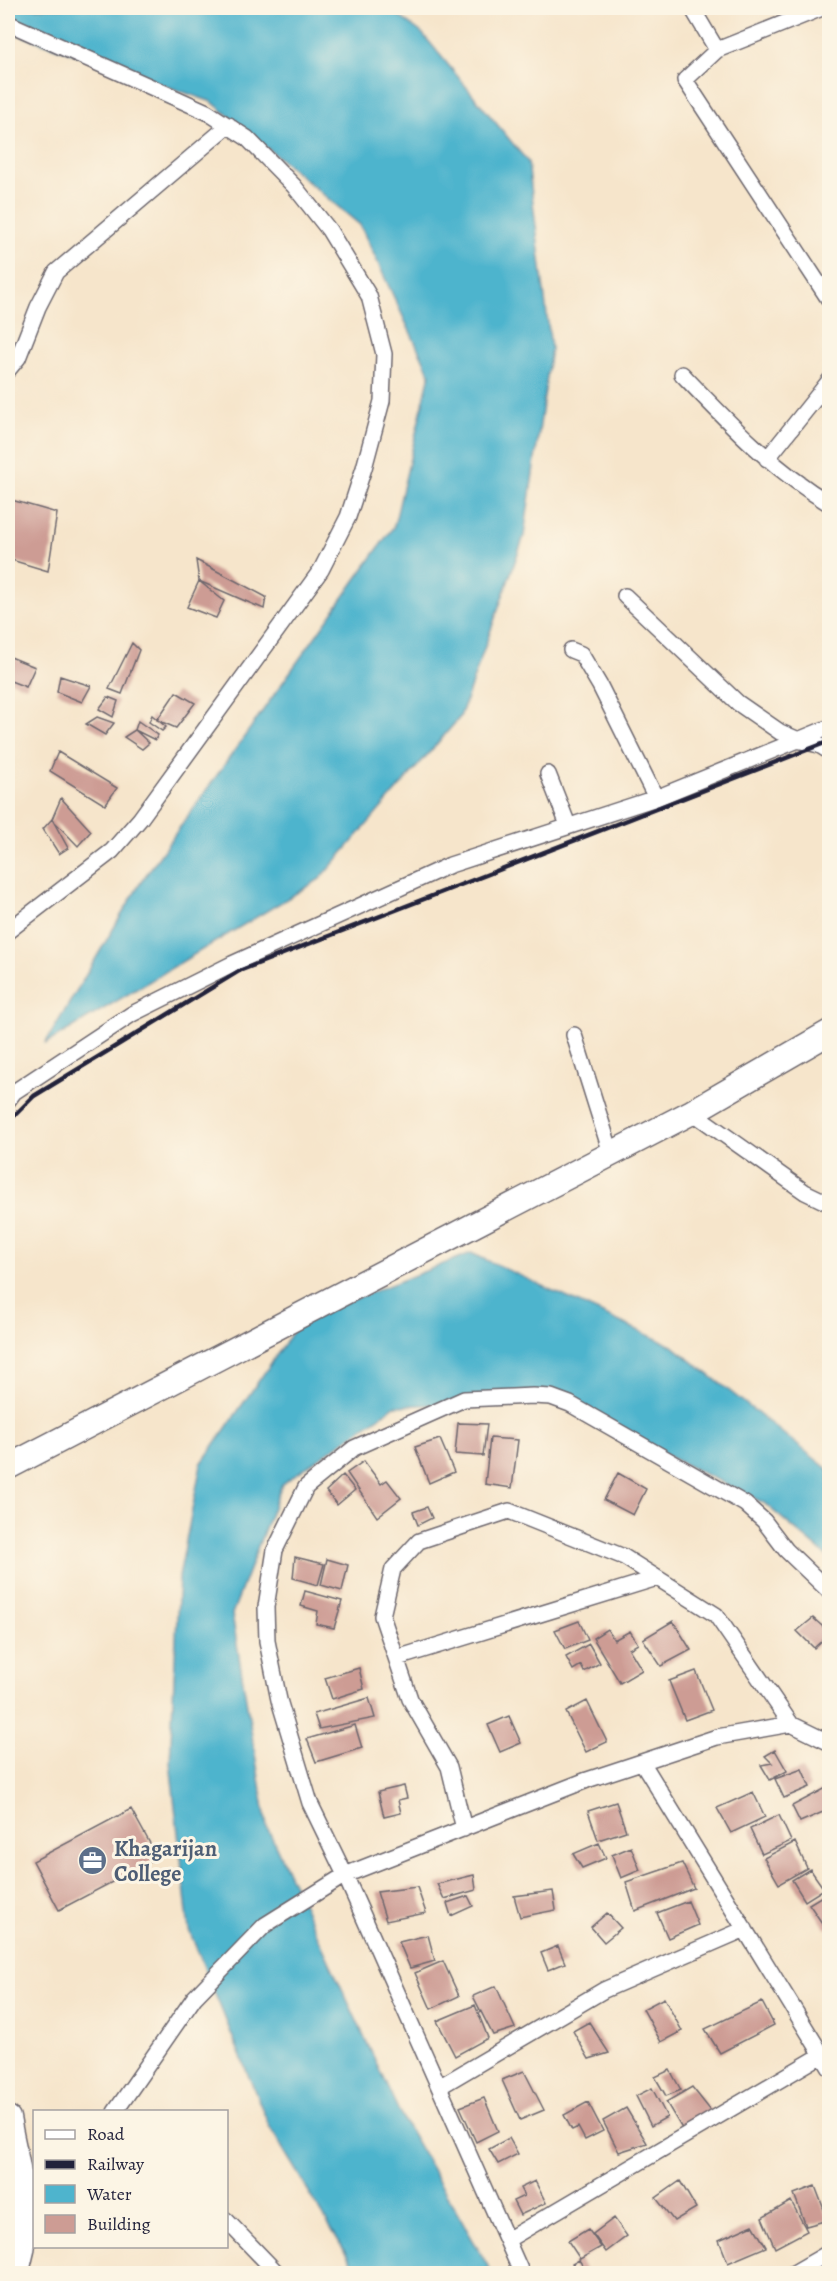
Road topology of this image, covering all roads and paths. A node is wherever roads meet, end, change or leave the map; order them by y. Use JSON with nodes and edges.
{"nodes":[{"id":1,"x":692,"y":8,"type":"edge"},
{"id":2,"x":822,"y":8,"type":"edge"},
{"id":3,"x":8,"y":23,"type":"edge"},
{"id":4,"x":717,"y":50,"type":"junction"},
{"id":5,"x":229,"y":125,"type":"junction"},
{"id":6,"x":830,"y":300,"type":"edge"},
{"id":7,"x":8,"y":370,"type":"edge"},
{"id":8,"x":682,"y":374,"type":"dead end"},
{"id":9,"x":830,"y":380,"type":"edge"},
{"id":10,"x":767,"y":459,"type":"junction"},
{"id":11,"x":830,"y":504,"type":"edge"},
{"id":12,"x":625,"y":596,"type":"dead end"},
{"id":13,"x":571,"y":650,"type":"dead end"},
{"id":14,"x":830,"y":728,"type":"edge"},
{"id":15,"x":801,"y":741,"type":"junction"},
{"id":16,"x":830,"y":752,"type":"edge"},
{"id":17,"x":548,"y":774,"type":"dead end"},
{"id":18,"x":656,"y":798,"type":"junction"},
{"id":19,"x":568,"y":825,"type":"junction"},
{"id":20,"x":8,"y":931,"type":"edge"},
{"id":21,"x":830,"y":1032,"type":"edge"},
{"id":22,"x":573,"y":1035,"type":"dead end"},
{"id":23,"x":8,"y":1100,"type":"edge"},
{"id":24,"x":692,"y":1112,"type":"junction"},
{"id":25,"x":611,"y":1153,"type":"junction"},
{"id":26,"x":830,"y":1204,"type":"edge"},
{"id":27,"x":8,"y":1467,"type":"edge"},
{"id":28,"x":657,"y":1578,"type":"junction"},
{"id":29,"x":830,"y":1592,"type":"edge"},
{"id":30,"x":397,"y":1658,"type":"junction"},
{"id":31,"x":791,"y":1724,"type":"junction"},
{"id":32,"x":830,"y":1743,"type":"edge"},
{"id":33,"x":642,"y":1762,"type":"junction"},
{"id":34,"x":464,"y":1829,"type":"junction"},
{"id":35,"x":345,"y":1875,"type":"junction"},
{"id":36,"x":745,"y":1929,"type":"junction"},
{"id":37,"x":826,"y":2062,"type":"edge"},
{"id":38,"x":439,"y":2087,"type":"junction"},
{"id":39,"x":118,"y":2110,"type":"edge"},
{"id":40,"x":8,"y":2118,"type":"edge"},
{"id":41,"x":30,"y":2216,"type":"edge"},
{"id":42,"x":228,"y":2222,"type":"edge"},
{"id":43,"x":507,"y":2240,"type":"junction"},
{"id":44,"x":830,"y":2252,"type":"edge"},
{"id":45,"x":817,"y":2268,"type":"edge"},
{"id":46,"x":15,"y":2274,"type":"edge"},
{"id":47,"x":278,"y":2274,"type":"edge"},
{"id":48,"x":522,"y":2274,"type":"edge"},
{"id":49,"x":792,"y":2274,"type":"edge"}],
"edges":[{"from":1,"to":4,"type":"street"},
{"from":2,"to":4,"type":"street"},
{"from":3,"to":5,"type":"street"},
{"from":4,"to":6,"type":"street"},
{"from":5,"to":7,"type":"street"},
{"from":5,"to":20,"type":"street"},
{"from":8,"to":10,"type":"street"},
{"from":9,"to":10,"type":"street"},
{"from":10,"to":11,"type":"street"},
{"from":12,"to":15,"type":"street"},
{"from":13,"to":18,"type":"street"},
{"from":14,"to":15,"type":"street"},
{"from":15,"to":16,"type":"street"},
{"from":15,"to":18,"type":"street"},
{"from":17,"to":19,"type":"street"},
{"from":18,"to":19,"type":"street"},
{"from":19,"to":23,"type":"street"},
{"from":21,"to":24,"type":"main road"},
{"from":22,"to":25,"type":"street"},
{"from":24,"to":25,"type":"main road"},
{"from":24,"to":26,"type":"street"},
{"from":25,"to":27,"type":"main road"},
{"from":28,"to":30,"type":"street"},
{"from":28,"to":30,"type":"street"},
{"from":28,"to":31,"type":"street"},
{"from":29,"to":35,"type":"street"},
{"from":30,"to":34,"type":"street"},
{"from":31,"to":32,"type":"street"},
{"from":31,"to":33,"type":"street"},
{"from":33,"to":34,"type":"street"},
{"from":33,"to":36,"type":"street"},
{"from":34,"to":35,"type":"street"},
{"from":35,"to":38,"type":"street"},
{"from":35,"to":39,"type":"street"},
{"from":36,"to":37,"type":"street"},
{"from":36,"to":38,"type":"street"},
{"from":37,"to":43,"type":"street"},
{"from":38,"to":43,"type":"street"},
{"from":40,"to":41,"type":"main road"},
{"from":41,"to":46,"type":"main road"},
{"from":42,"to":47,"type":"street"},
{"from":43,"to":48,"type":"street"},
{"from":44,"to":45,"type":"street"},
{"from":45,"to":49,"type":"street"}]}
